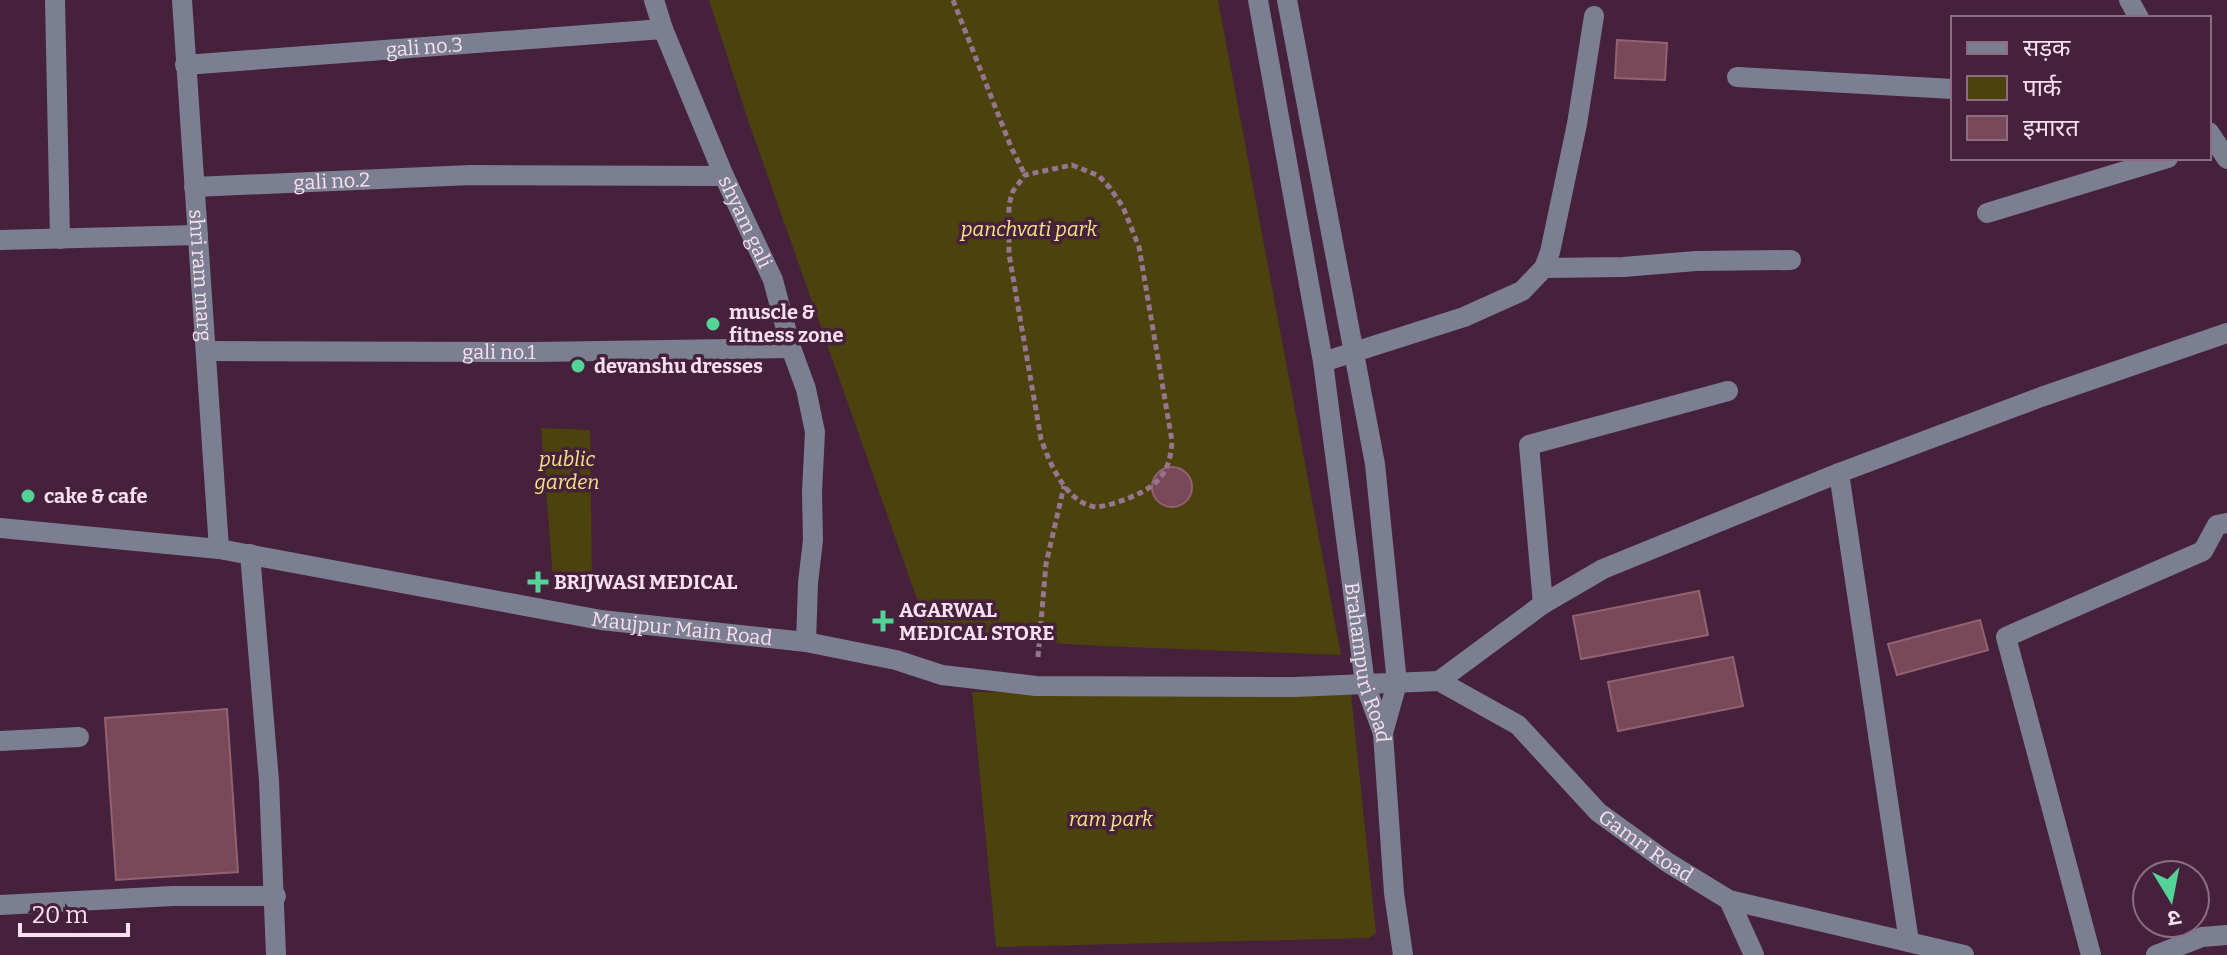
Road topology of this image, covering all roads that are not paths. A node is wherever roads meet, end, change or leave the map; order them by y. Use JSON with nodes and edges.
{"nodes":[{"id":1,"x":55,"y":0,"type":"edge"},
{"id":2,"x":182,"y":0,"type":"edge"},
{"id":3,"x":654,"y":0,"type":"edge"},
{"id":4,"x":1258,"y":0,"type":"edge"},
{"id":5,"x":1287,"y":0,"type":"edge"},
{"id":6,"x":1594,"y":16,"type":"dead end"},
{"id":7,"x":663,"y":29,"type":"junction"},
{"id":8,"x":185,"y":65,"type":"junction"},
{"id":9,"x":1737,"y":77,"type":"dead end"},
{"id":10,"x":1951,"y":89,"type":"edge"},
{"id":11,"x":2161,"y":160,"type":"edge"},
{"id":12,"x":724,"y":176,"type":"junction"},
{"id":13,"x":194,"y":187,"type":"junction"},
{"id":14,"x":1987,"y":213,"type":"dead end"},
{"id":15,"x":198,"y":235,"type":"junction"},
{"id":16,"x":60,"y":239,"type":"junction"},
{"id":17,"x":0,"y":240,"type":"edge"},
{"id":18,"x":1791,"y":260,"type":"dead end"},
{"id":19,"x":1544,"y":268,"type":"junction"},
{"id":20,"x":2227,"y":333,"type":"edge"},
{"id":21,"x":791,"y":348,"type":"junction"},
{"id":22,"x":207,"y":351,"type":"junction"},
{"id":23,"x":1354,"y":353,"type":"junction"},
{"id":24,"x":1323,"y":362,"type":"junction"},
{"id":25,"x":1728,"y":391,"type":"dead end"},
{"id":26,"x":1839,"y":473,"type":"junction"},
{"id":27,"x":2227,"y":523,"type":"edge"},
{"id":28,"x":0,"y":528,"type":"edge"},
{"id":29,"x":219,"y":549,"type":"junction"},
{"id":30,"x":250,"y":554,"type":"junction"},
{"id":31,"x":1543,"y":604,"type":"junction"},
{"id":32,"x":806,"y":642,"type":"junction"},
{"id":33,"x":1439,"y":681,"type":"junction"},
{"id":34,"x":1397,"y":683,"type":"junction"},
{"id":35,"x":1365,"y":684,"type":"junction"},
{"id":36,"x":1383,"y":733,"type":"junction"},
{"id":37,"x":79,"y":737,"type":"dead end"},
{"id":38,"x":0,"y":741,"type":"edge"},
{"id":39,"x":276,"y":896,"type":"junction"},
{"id":40,"x":1729,"y":900,"type":"junction"},
{"id":41,"x":0,"y":905,"type":"edge"},
{"id":42,"x":2227,"y":935,"type":"edge"},
{"id":43,"x":1909,"y":942,"type":"junction"},
{"id":44,"x":276,"y":955,"type":"edge"},
{"id":45,"x":1403,"y":955,"type":"edge"},
{"id":46,"x":1754,"y":955,"type":"edge"},
{"id":47,"x":1964,"y":955,"type":"edge"},
{"id":48,"x":2091,"y":955,"type":"edge"},
{"id":49,"x":2156,"y":955,"type":"edge"}],
"edges":[{"from":1,"to":16,"type":"street"},
{"from":2,"to":8,"type":"street","name":"shri ram marg"},
{"from":3,"to":7,"type":"street","name":"shyam gali"},
{"from":4,"to":24,"type":"street","name":"Brahampuri Road"},
{"from":5,"to":23,"type":"street","name":"Brahampuri Road"},
{"from":6,"to":19,"type":"street"},
{"from":7,"to":8,"type":"street","name":"gali no.3"},
{"from":7,"to":12,"type":"street","name":"shyam gali"},
{"from":8,"to":13,"type":"street","name":"shri ram marg"},
{"from":9,"to":10,"type":"street"},
{"from":11,"to":14,"type":"street"},
{"from":12,"to":13,"type":"street","name":"gali no.2"},
{"from":12,"to":21,"type":"street","name":"shyam gali"},
{"from":13,"to":15,"type":"street","name":"shri ram marg"},
{"from":15,"to":16,"type":"street"},
{"from":15,"to":22,"type":"street","name":"shri ram marg"},
{"from":16,"to":17,"type":"street"},
{"from":18,"to":19,"type":"street"},
{"from":19,"to":23,"type":"street"},
{"from":20,"to":26,"type":"street"},
{"from":21,"to":22,"type":"street","name":"gali no.1"},
{"from":21,"to":32,"type":"street","name":"shyam gali"},
{"from":22,"to":29,"type":"street","name":"shri ram marg"},
{"from":23,"to":24,"type":"street"},
{"from":23,"to":34,"type":"street","name":"Brahampuri Road"},
{"from":24,"to":35,"type":"street","name":"Brahampuri Road"},
{"from":25,"to":31,"type":"street"},
{"from":26,"to":31,"type":"street"},
{"from":26,"to":43,"type":"street"},
{"from":27,"to":48,"type":"street"},
{"from":28,"to":29,"type":"street","name":"Maujpur Main Road"},
{"from":29,"to":30,"type":"street","name":"Maujpur Main Road"},
{"from":30,"to":32,"type":"street","name":"Maujpur Main Road"},
{"from":30,"to":39,"type":"street"},
{"from":31,"to":33,"type":"street"},
{"from":32,"to":35,"type":"street","name":"Maujpur Main Road"},
{"from":33,"to":34,"type":"street"},
{"from":33,"to":40,"type":"street","name":"Gamri Road"},
{"from":34,"to":35,"type":"street"},
{"from":34,"to":36,"type":"street","name":"Brahampuri Road"},
{"from":35,"to":36,"type":"street","name":"Brahampuri Road"},
{"from":36,"to":45,"type":"street"},
{"from":37,"to":38,"type":"street"},
{"from":39,"to":41,"type":"street"},
{"from":39,"to":44,"type":"street"},
{"from":40,"to":43,"type":"street","name":"Gamri Road"},
{"from":40,"to":46,"type":"street"},
{"from":42,"to":49,"type":"street"},
{"from":43,"to":47,"type":"street","name":"Gamri Road"}]}
